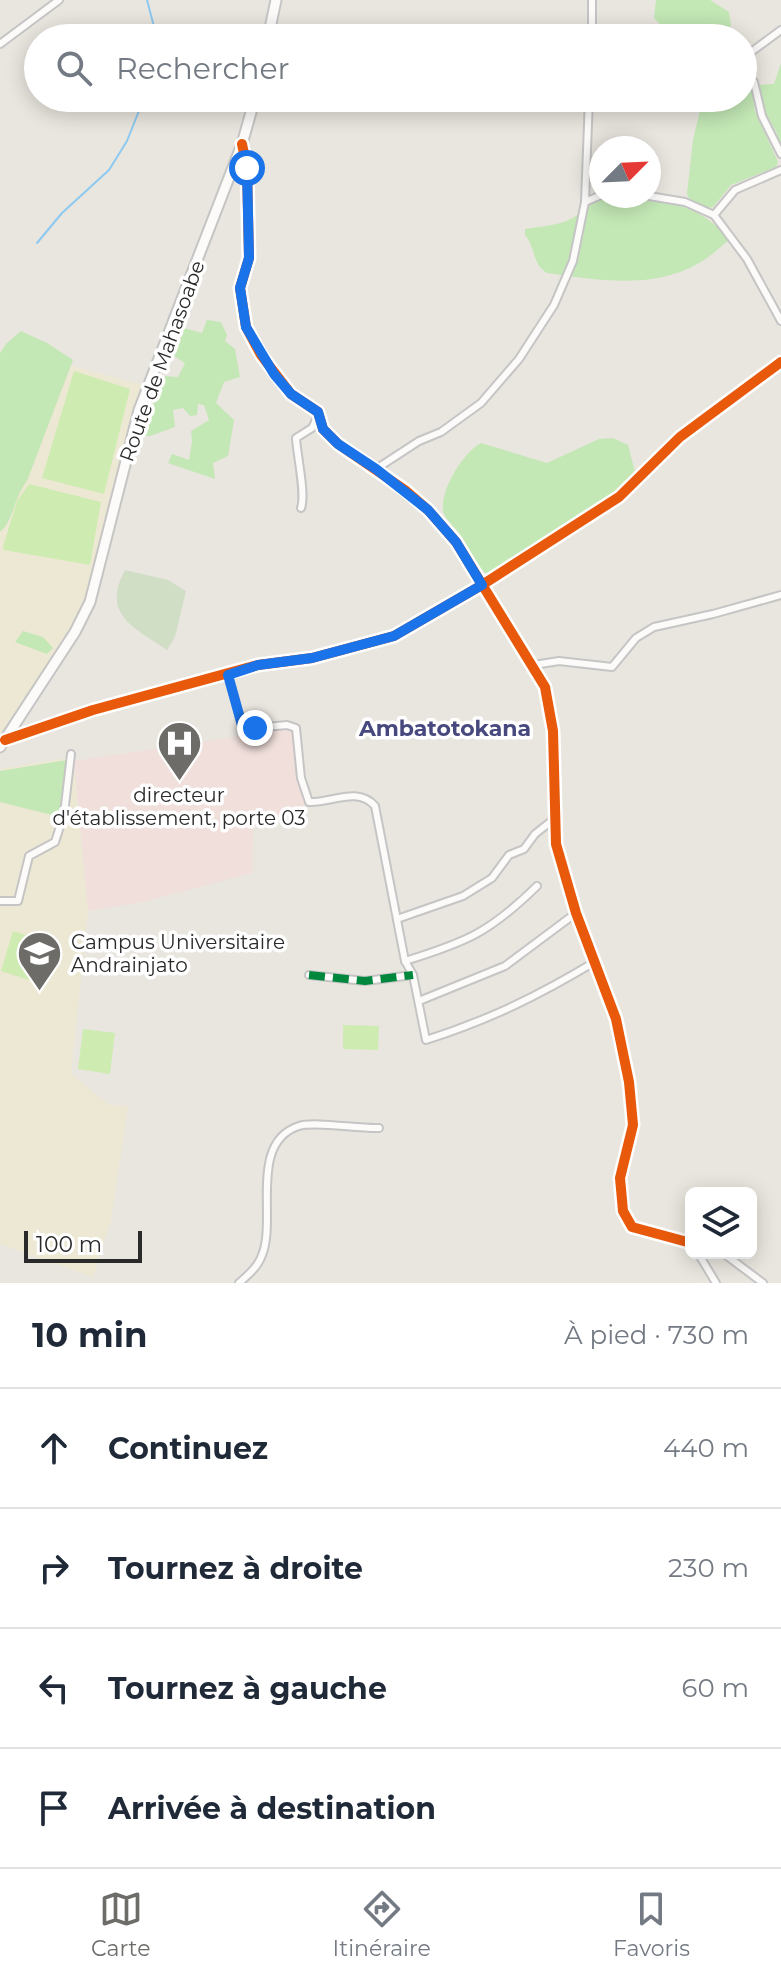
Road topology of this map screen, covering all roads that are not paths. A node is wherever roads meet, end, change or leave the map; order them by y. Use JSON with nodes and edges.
{"nodes":[{"id":1,"x":59,"y":0,"type":"edge"},
{"id":2,"x":276,"y":0,"type":"edge"},
{"id":3,"x":592,"y":0,"type":"edge"},
{"id":4,"x":27,"y":24,"type":"edge"},
{"id":5,"x":271,"y":24,"type":"edge"},
{"id":6,"x":592,"y":24,"type":"edge"},
{"id":7,"x":24,"y":26,"type":"edge"},
{"id":8,"x":781,"y":30,"type":"edge"},
{"id":9,"x":772,"y":38,"type":"junction"},
{"id":10,"x":781,"y":40,"type":"edge"},
{"id":11,"x":0,"y":44,"type":"edge"},
{"id":12,"x":757,"y":48,"type":"edge"},
{"id":13,"x":757,"y":95,"type":"edge"},
{"id":14,"x":251,"y":112,"type":"edge"},
{"id":15,"x":588,"y":112,"type":"edge"},
{"id":16,"x":242,"y":144,"type":"junction"},
{"id":17,"x":781,"y":154,"type":"edge"},
{"id":18,"x":781,"y":170,"type":"edge"},
{"id":19,"x":661,"y":198,"type":"edge"},
{"id":20,"x":589,"y":200,"type":"edge"},
{"id":21,"x":585,"y":202,"type":"junction"},
{"id":22,"x":714,"y":215,"type":"junction"},
{"id":23,"x":781,"y":321,"type":"edge"},
{"id":24,"x":781,"y":362,"type":"edge"},
{"id":25,"x":318,"y":412,"type":"junction"},
{"id":26,"x":376,"y":469,"type":"junction"},
{"id":27,"x":301,"y":508,"type":"dead end"},
{"id":28,"x":482,"y":585,"type":"junction"},
{"id":29,"x":781,"y":595,"type":"edge"},
{"id":30,"x":534,"y":665,"type":"junction"},
{"id":31,"x":228,"y":675,"type":"junction"},
{"id":32,"x":2,"y":744,"type":"edge"},
{"id":33,"x":71,"y":754,"type":"dead end"},
{"id":34,"x":554,"y":819,"type":"junction"},
{"id":35,"x":537,"y":886,"type":"dead end"},
{"id":36,"x":0,"y":901,"type":"edge"},
{"id":37,"x":576,"y":913,"type":"junction"},
{"id":38,"x":397,"y":919,"type":"junction"},
{"id":39,"x":405,"y":961,"type":"junction"},
{"id":40,"x":596,"y":961,"type":"junction"},
{"id":41,"x":309,"y":975,"type":"dead end"},
{"id":42,"x":413,"y":975,"type":"junction"},
{"id":43,"x":419,"y":1001,"type":"junction"},
{"id":44,"x":379,"y":1128,"type":"dead end"},
{"id":45,"x":685,"y":1241,"type":"edge"},
{"id":46,"x":702,"y":1259,"type":"edge"},
{"id":47,"x":731,"y":1259,"type":"edge"},
{"id":48,"x":239,"y":1283,"type":"edge"},
{"id":49,"x":716,"y":1283,"type":"edge"},
{"id":50,"x":763,"y":1283,"type":"edge"}],
"edges":[{"from":1,"to":4,"type":"street"},
{"from":2,"to":5,"type":"street"},
{"from":3,"to":6,"type":"street"},
{"from":7,"to":11,"type":"street"},
{"from":8,"to":9,"type":"street"},
{"from":9,"to":10,"type":"street"},
{"from":9,"to":12,"type":"street"},
{"from":13,"to":17,"type":"street"},
{"from":14,"to":16,"type":"street","name":"Route de Mahasoabe"},
{"from":15,"to":21,"type":"street"},
{"from":16,"to":25,"type":"street"},
{"from":16,"to":32,"type":"street","name":"Route de Mahasoabe"},
{"from":18,"to":22,"type":"street"},
{"from":19,"to":22,"type":"street"},
{"from":20,"to":21,"type":"street"},
{"from":21,"to":26,"type":"street"},
{"from":22,"to":23,"type":"street"},
{"from":24,"to":28,"type":"street"},
{"from":25,"to":26,"type":"street"},
{"from":25,"to":27,"type":"street"},
{"from":26,"to":28,"type":"street"},
{"from":28,"to":30,"type":"street"},
{"from":28,"to":31,"type":"street"},
{"from":29,"to":30,"type":"street"},
{"from":30,"to":34,"type":"street"},
{"from":31,"to":32,"type":"street"},
{"from":31,"to":38,"type":"street"},
{"from":33,"to":36,"type":"street"},
{"from":34,"to":37,"type":"street"},
{"from":34,"to":38,"type":"street"},
{"from":35,"to":39,"type":"street"},
{"from":37,"to":40,"type":"street"},
{"from":37,"to":43,"type":"street"},
{"from":38,"to":39,"type":"street"},
{"from":39,"to":42,"type":"street"},
{"from":40,"to":43,"type":"street"},
{"from":40,"to":45,"type":"street"},
{"from":41,"to":42,"type":"street"},
{"from":42,"to":43,"type":"street"},
{"from":44,"to":48,"type":"street"},
{"from":46,"to":49,"type":"street"},
{"from":47,"to":50,"type":"street"}]}
